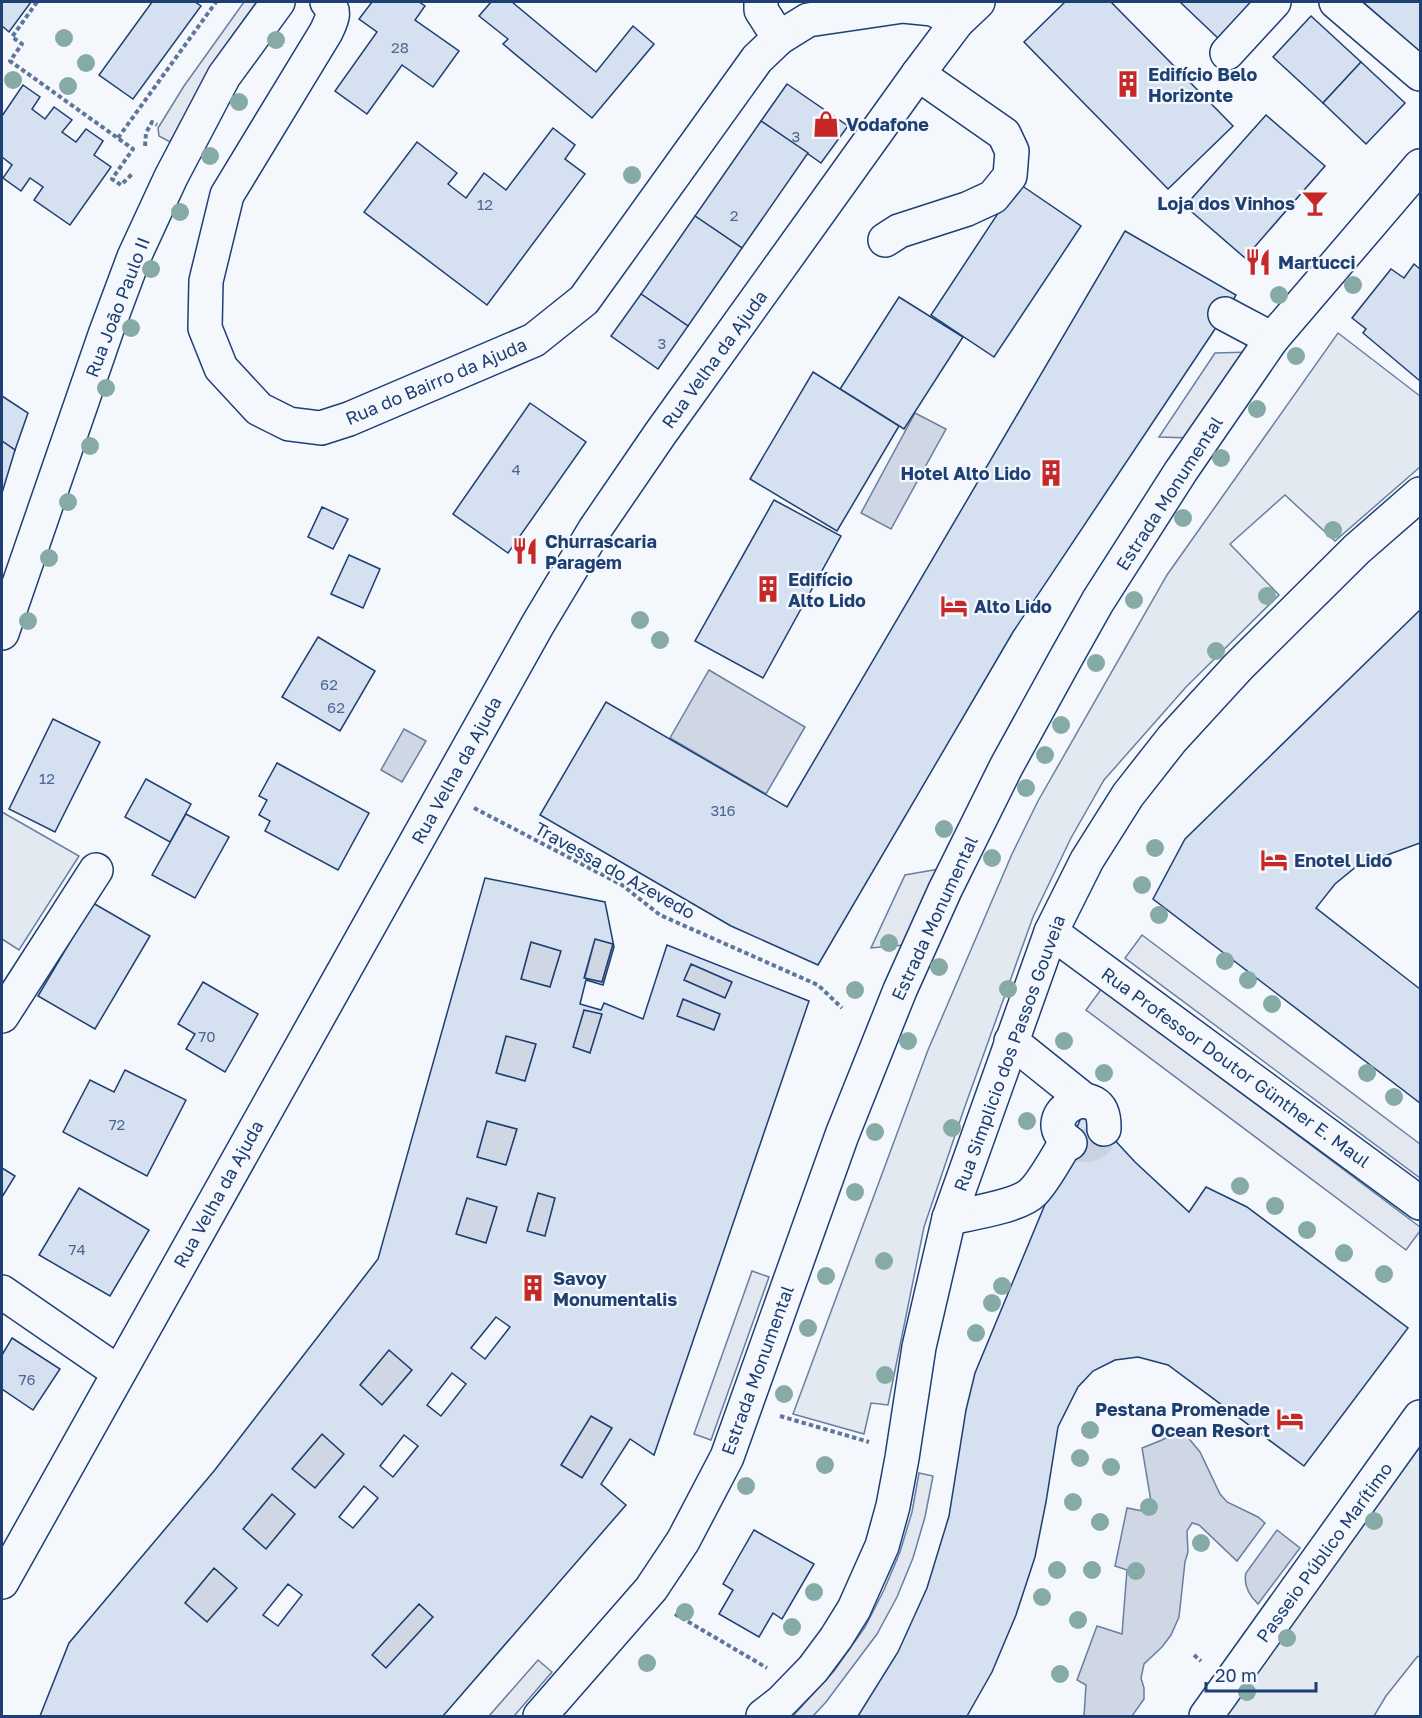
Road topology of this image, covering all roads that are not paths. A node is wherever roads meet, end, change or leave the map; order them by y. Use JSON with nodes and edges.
{"nodes":[{"id":1,"x":278,"y":2,"type":"edge"},
{"id":2,"x":327,"y":2,"type":"edge"},
{"id":3,"x":760,"y":2,"type":"edge"},
{"id":4,"x":1274,"y":2,"type":"edge"},
{"id":5,"x":1336,"y":2,"type":"edge"},
{"id":6,"x":967,"y":12,"type":"edge"},
{"id":7,"x":779,"y":38,"type":"junction"},
{"id":8,"x":1227,"y":53,"type":"dead end"},
{"id":9,"x":918,"y":74,"type":"junction"},
{"id":10,"x":1420,"y":74,"type":"edge"},
{"id":11,"x":1420,"y":166,"type":"edge"},
{"id":12,"x":885,"y":240,"type":"dead end"},
{"id":13,"x":1225,"y":314,"type":"dead end"},
{"id":14,"x":1272,"y":339,"type":"junction"},
{"id":15,"x":1420,"y":495,"type":"edge"},
{"id":16,"x":2,"y":633,"type":"edge"},
{"id":17,"x":96,"y":870,"type":"dead end"},
{"id":18,"x":1051,"y":932,"type":"junction"},
{"id":19,"x":2,"y":1016,"type":"edge"},
{"id":20,"x":1011,"y":1041,"type":"junction"},
{"id":21,"x":1087,"y":1102,"type":"junction"},
{"id":22,"x":1104,"y":1129,"type":"dead end"},
{"id":23,"x":1420,"y":1203,"type":"edge"},
{"id":24,"x":949,"y":1218,"type":"junction"},
{"id":25,"x":2,"y":1292,"type":"edge"},
{"id":26,"x":118,"y":1372,"type":"junction"},
{"id":27,"x":1420,"y":1417,"type":"edge"},
{"id":28,"x":2,"y":1582,"type":"edge"},
{"id":29,"x":540,"y":1716,"type":"edge"},
{"id":30,"x":763,"y":1716,"type":"edge"},
{"id":31,"x":1206,"y":1716,"type":"edge"}],
"edges":[{"from":1,"to":16,"type":"street","name":"Rua João Paulo II"},
{"from":2,"to":7,"type":"street","name":"Rua do Bairro da Ajuda"},
{"from":3,"to":7,"type":"street"},
{"from":4,"to":8,"type":"street"},
{"from":5,"to":10,"type":"street"},
{"from":6,"to":7,"type":"street","name":"Rua do Bairro da Ajuda"},
{"from":6,"to":9,"type":"street","name":"Rua Velha da Ajuda"},
{"from":9,"to":12,"type":"street"},
{"from":9,"to":26,"type":"street","name":"Rua Velha da Ajuda"},
{"from":11,"to":14,"type":"street","name":"Estrada Monumental"},
{"from":13,"to":14,"type":"street"},
{"from":14,"to":29,"type":"street","name":"Estrada Monumental"},
{"from":15,"to":18,"type":"street","name":"Rua Simplicio dos Passos Gouveia"},
{"from":17,"to":19,"type":"street"},
{"from":18,"to":20,"type":"street","name":"Rua Simplicio dos Passos Gouveia"},
{"from":18,"to":23,"type":"street","name":"Rua Professor Doutor Günther E. Maul"},
{"from":20,"to":21,"type":"street"},
{"from":20,"to":24,"type":"street","name":"Rua Simplicio dos Passos Gouveia"},
{"from":21,"to":22,"type":"street"},
{"from":21,"to":24,"type":"street"},
{"from":24,"to":30,"type":"street","name":"Rua Simplicio dos Passos Gouveia"},
{"from":25,"to":26,"type":"street"},
{"from":26,"to":28,"type":"street","name":"Rua Velha da Ajuda"},
{"from":27,"to":31,"type":"street","name":"Passeio Público Marítimo"}]}
